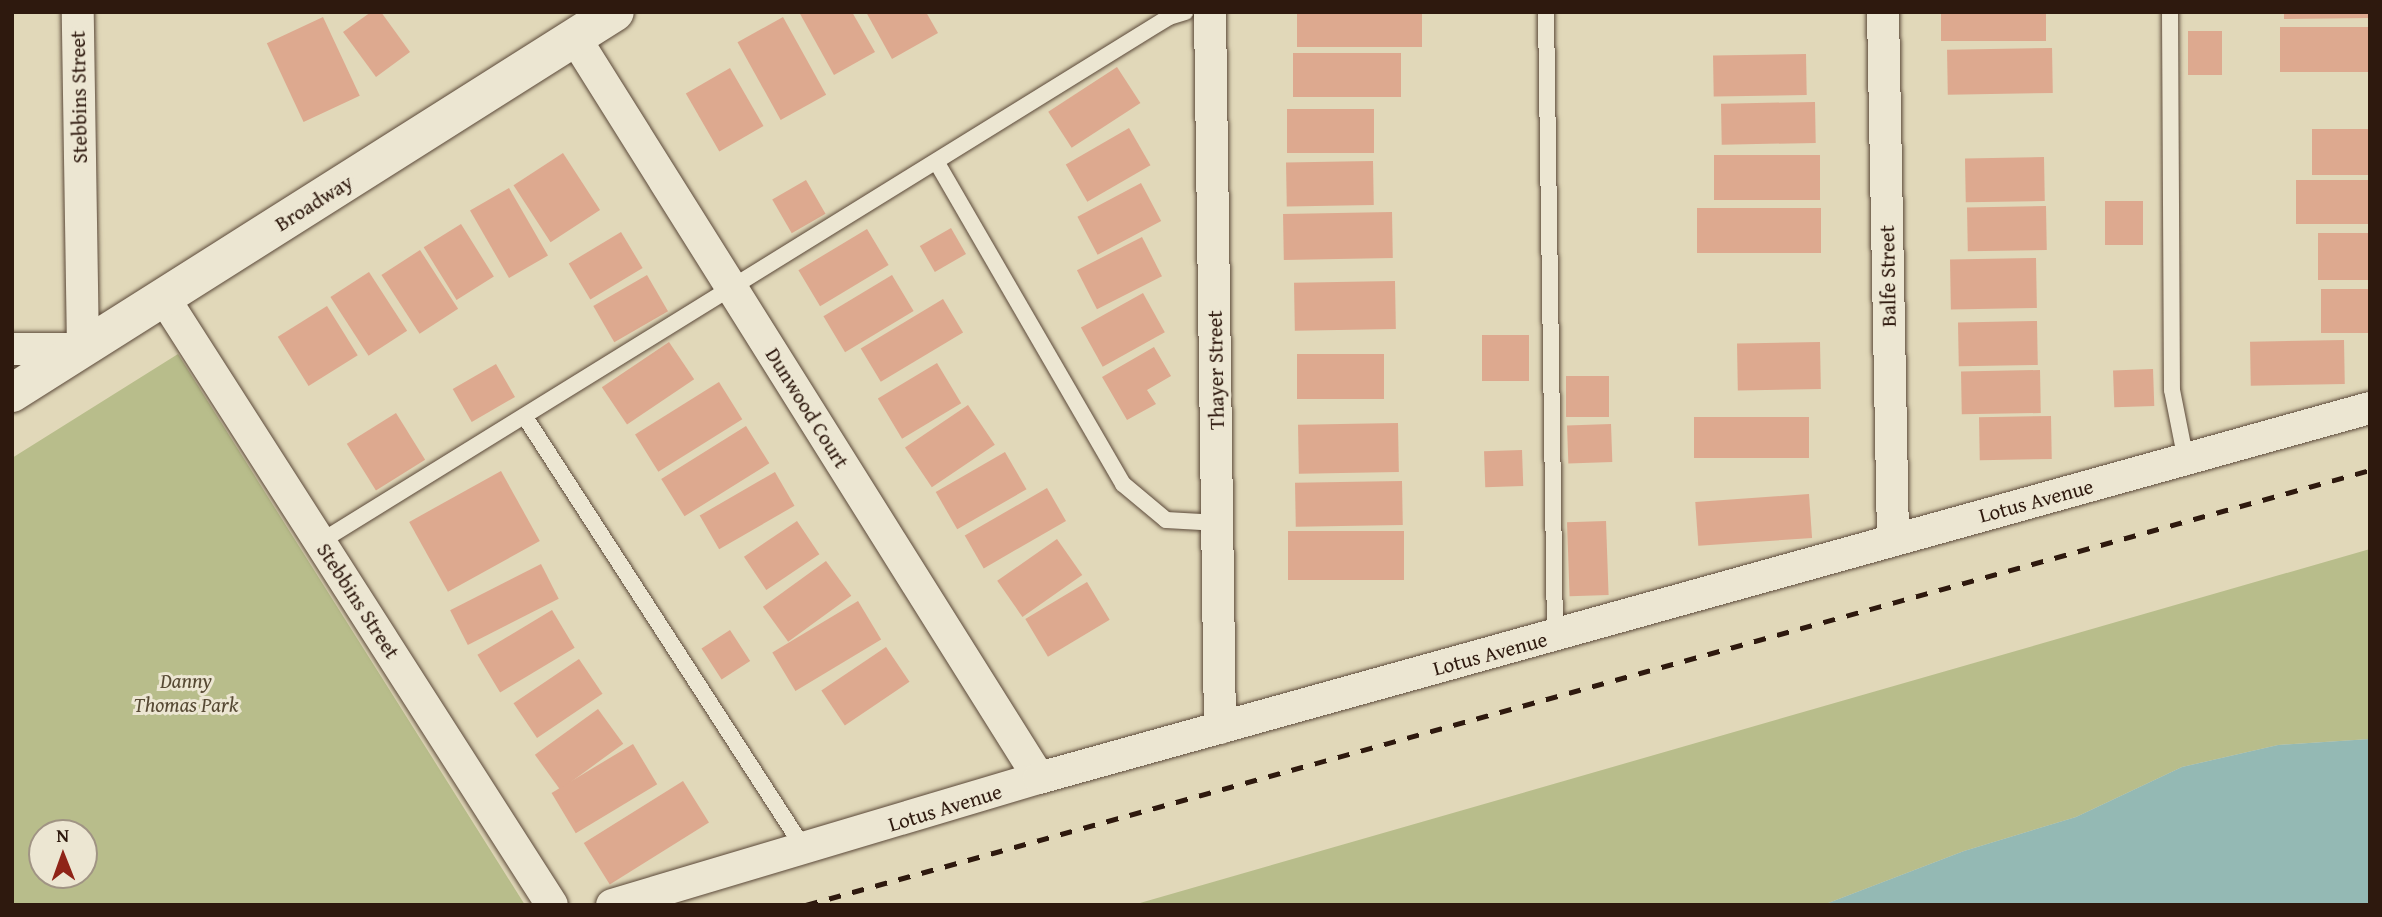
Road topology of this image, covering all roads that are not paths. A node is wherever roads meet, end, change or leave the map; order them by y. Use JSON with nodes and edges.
{"nodes":[{"id":1,"x":78,"y":12,"type":"edge"},
{"id":2,"x":615,"y":12,"type":"edge"},
{"id":3,"x":1185,"y":12,"type":"edge"},
{"id":4,"x":1210,"y":12,"type":"edge"},
{"id":5,"x":1546,"y":12,"type":"edge"},
{"id":6,"x":1883,"y":12,"type":"edge"},
{"id":7,"x":2170,"y":12,"type":"edge"},
{"id":8,"x":575,"y":38,"type":"junction"},
{"id":9,"x":937,"y":163,"type":"junction"},
{"id":10,"x":733,"y":290,"type":"junction"},
{"id":11,"x":164,"y":298,"type":"junction"},
{"id":12,"x":12,"y":349,"type":"edge"},
{"id":13,"x":83,"y":349,"type":"junction"},
{"id":14,"x":12,"y":393,"type":"edge"},
{"id":15,"x":2370,"y":408,"type":"edge"},
{"id":16,"x":525,"y":417,"type":"junction"},
{"id":17,"x":2186,"y":461,"type":"junction"},
{"id":18,"x":1219,"y":523,"type":"junction"},
{"id":19,"x":1893,"y":539,"type":"junction"},
{"id":20,"x":320,"y":542,"type":"junction"},
{"id":21,"x":1555,"y":636,"type":"junction"},
{"id":22,"x":1220,"y":728,"type":"junction"},
{"id":23,"x":1039,"y":778,"type":"junction"},
{"id":24,"x":805,"y":851,"type":"junction"},
{"id":25,"x":552,"y":905,"type":"edge"},
{"id":26,"x":612,"y":905,"type":"edge"}],
"edges":[{"from":1,"to":13,"type":"street","name":"Stebbins Street"},
{"from":2,"to":8,"type":"street","name":"Broadway"},
{"from":3,"to":9,"type":"lane"},
{"from":4,"to":18,"type":"street","name":"Thayer Street"},
{"from":5,"to":21,"type":"lane"},
{"from":6,"to":19,"type":"street","name":"Balfe Street"},
{"from":7,"to":17,"type":"lane"},
{"from":8,"to":10,"type":"street","name":"Dunwood Court"},
{"from":8,"to":11,"type":"street","name":"Broadway"},
{"from":9,"to":10,"type":"lane"},
{"from":9,"to":18,"type":"lane"},
{"from":10,"to":16,"type":"lane"},
{"from":10,"to":23,"type":"street","name":"Dunwood Court"},
{"from":11,"to":13,"type":"street","name":"Broadway"},
{"from":11,"to":20,"type":"street","name":"Stebbins Street"},
{"from":12,"to":13,"type":"street"},
{"from":13,"to":14,"type":"street","name":"Broadway"},
{"from":15,"to":17,"type":"street","name":"Lotus Avenue"},
{"from":16,"to":20,"type":"lane"},
{"from":16,"to":24,"type":"lane"},
{"from":17,"to":19,"type":"street","name":"Lotus Avenue"},
{"from":18,"to":22,"type":"street","name":"Thayer Street"},
{"from":19,"to":21,"type":"street","name":"Lotus Avenue"},
{"from":20,"to":25,"type":"street","name":"Stebbins Street"},
{"from":21,"to":22,"type":"street","name":"Lotus Avenue"},
{"from":22,"to":23,"type":"street","name":"Lotus Avenue"},
{"from":23,"to":24,"type":"street","name":"Lotus Avenue"},
{"from":24,"to":26,"type":"street","name":"Lotus Avenue"}]}
